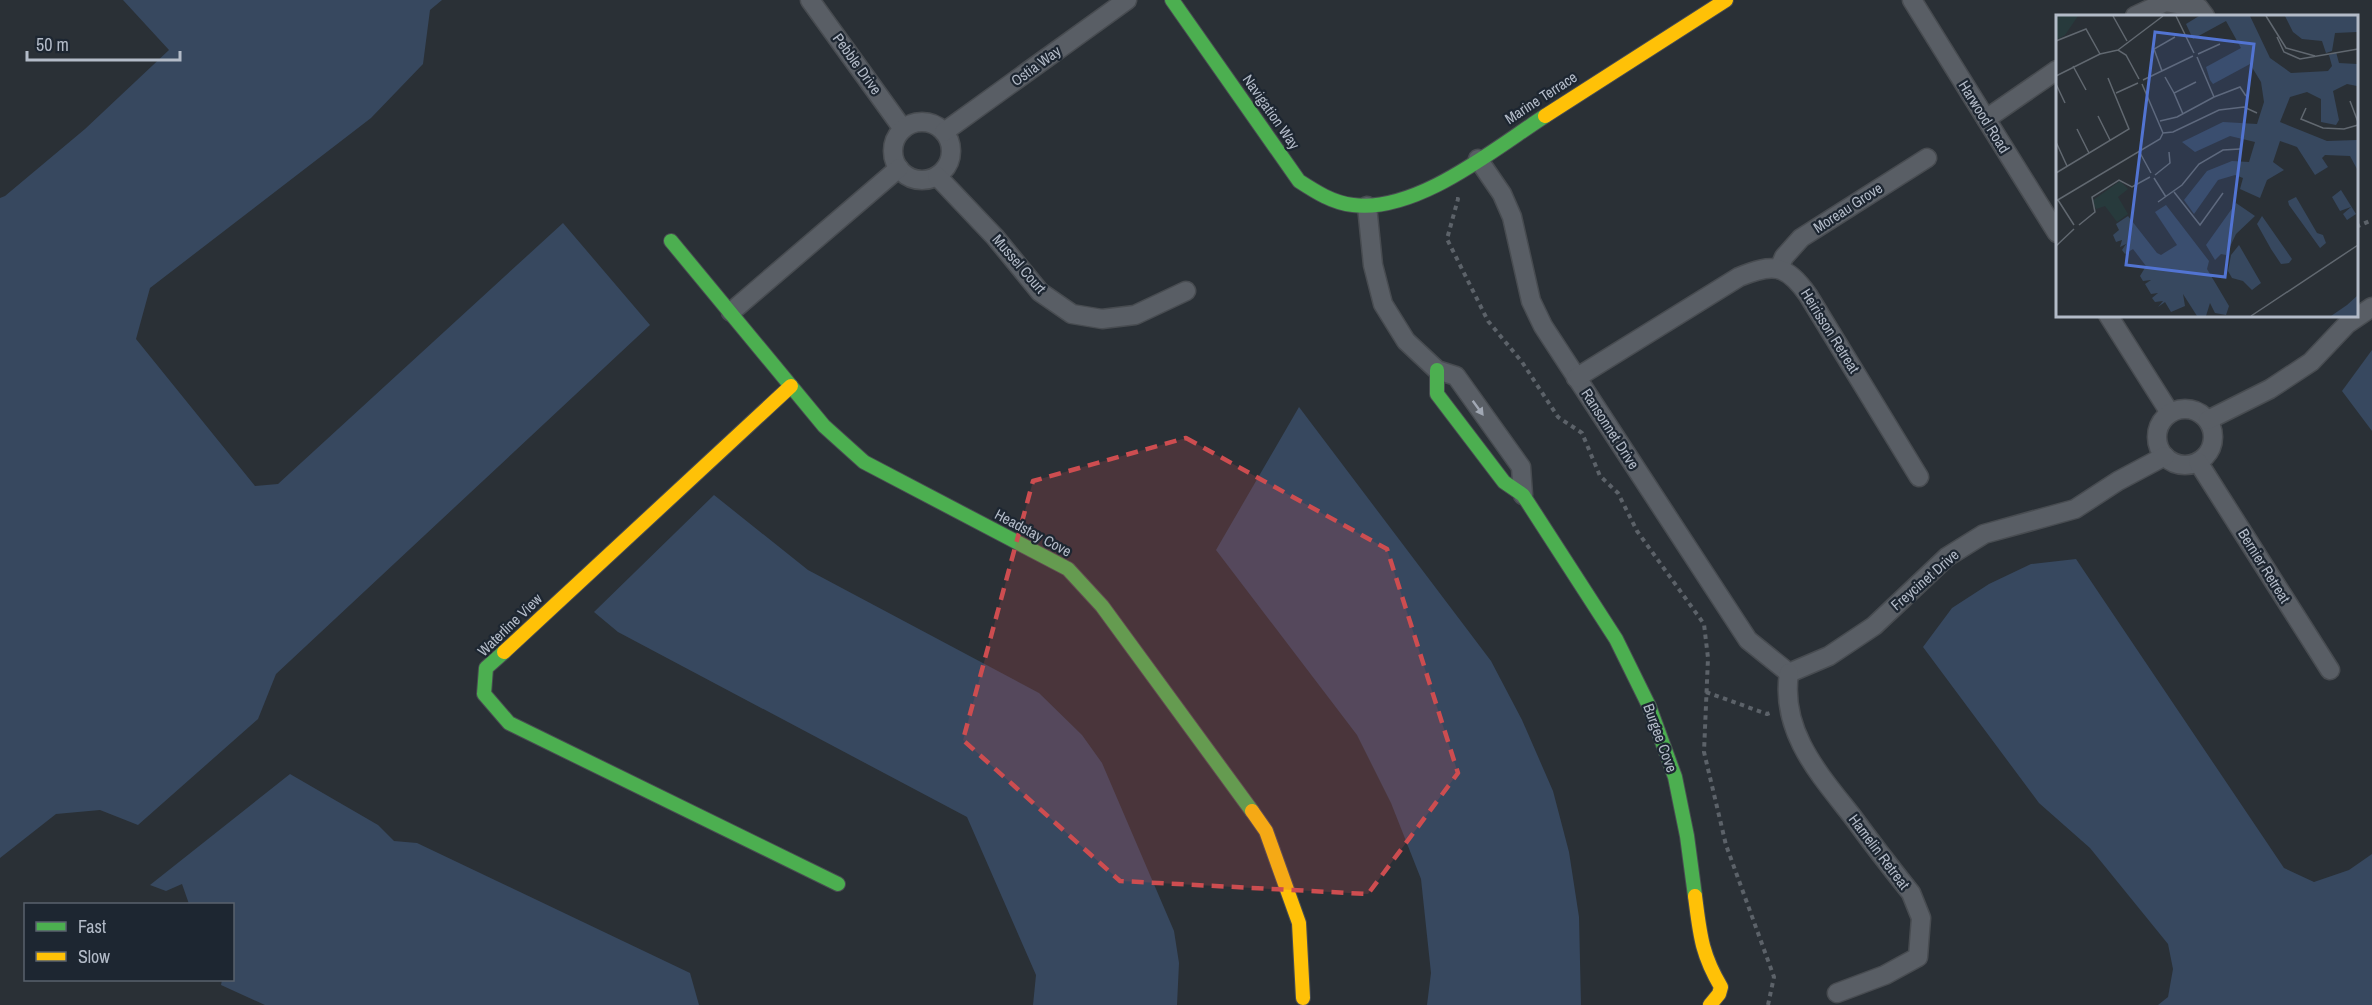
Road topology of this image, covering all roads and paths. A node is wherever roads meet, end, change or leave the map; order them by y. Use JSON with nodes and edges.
{"nodes":[{"id":1,"x":810,"y":0,"type":"edge"},
{"id":2,"x":1127,"y":0,"type":"edge"},
{"id":3,"x":1172,"y":0,"type":"edge"},
{"id":4,"x":1726,"y":0,"type":"edge"},
{"id":5,"x":1912,"y":0,"type":"edge"},
{"id":6,"x":2137,"y":15,"type":"edge"},
{"id":7,"x":2204,"y":15,"type":"edge"},
{"id":8,"x":2056,"y":71,"type":"edge"},
{"id":9,"x":1986,"y":119,"type":"junction"},
{"id":10,"x":903,"y":129,"type":"junction"},
{"id":11,"x":944,"y":132,"type":"junction"},
{"id":12,"x":1926,"y":158,"type":"dead end"},
{"id":13,"x":1478,"y":159,"type":"junction"},
{"id":14,"x":899,"y":168,"type":"junction"},
{"id":15,"x":936,"y":176,"type":"junction"},
{"id":16,"x":1423,"y":191,"type":"junction"},
{"id":17,"x":1367,"y":206,"type":"junction"},
{"id":18,"x":2372,"y":220,"type":"edge"},
{"id":19,"x":2357,"y":226,"type":"edge"},
{"id":20,"x":2056,"y":231,"type":"edge"},
{"id":21,"x":671,"y":241,"type":"dead end"},
{"id":22,"x":1779,"y":269,"type":"junction"},
{"id":23,"x":1186,"y":291,"type":"dead end"},
{"id":24,"x":2372,"y":307,"type":"edge"},
{"id":25,"x":731,"y":312,"type":"junction"},
{"id":26,"x":2109,"y":316,"type":"edge"},
{"id":27,"x":1437,"y":370,"type":"junction"},
{"id":28,"x":1576,"y":378,"type":"junction"},
{"id":29,"x":791,"y":386,"type":"junction"},
{"id":30,"x":2170,"y":413,"type":"junction"},
{"id":31,"x":2208,"y":420,"type":"junction"},
{"id":32,"x":2165,"y":456,"type":"junction"},
{"id":33,"x":2198,"y":462,"type":"junction"},
{"id":34,"x":1919,"y":477,"type":"dead end"},
{"id":35,"x":1523,"y":495,"type":"junction"},
{"id":36,"x":2330,"y":670,"type":"dead end"},
{"id":37,"x":1789,"y":673,"type":"junction"},
{"id":38,"x":1706,"y":692,"type":"junction"},
{"id":39,"x":1789,"y":708,"type":"junction"},
{"id":40,"x":838,"y":884,"type":"dead end"},
{"id":41,"x":1837,"y":993,"type":"dead end"},
{"id":42,"x":1303,"y":998,"type":"dead end"},
{"id":43,"x":1710,"y":1005,"type":"edge"},
{"id":44,"x":1768,"y":1005,"type":"edge"}],
"edges":[{"from":1,"to":10,"type":"street","name":"Pebble Drive"},
{"from":2,"to":11,"type":"street","name":"Ostia Way"},
{"from":3,"to":17,"type":"street","name":"Navigation Way"},
{"from":4,"to":13,"type":"street","name":"Marine Terrace"},
{"from":5,"to":9,"type":"street","name":"Harwood Road"},
{"from":6,"to":7,"type":"street"},
{"from":8,"to":9,"type":"street"},
{"from":9,"to":20,"type":"street","name":"Harwood Road"},
{"from":10,"to":11,"type":"street"},
{"from":10,"to":14,"type":"street"},
{"from":11,"to":15,"type":"street"},
{"from":12,"to":22,"type":"street","name":"Moreau Grove"},
{"from":13,"to":16,"type":"street","name":"Marine Terrace"},
{"from":13,"to":28,"type":"street","name":"Ransonnet Drive"},
{"from":14,"to":15,"type":"street"},
{"from":14,"to":25,"type":"street"},
{"from":15,"to":23,"type":"street","name":"Mussel Court"},
{"from":16,"to":17,"type":"street","name":"Marine Terrace"},
{"from":16,"to":38,"type":"path"},
{"from":17,"to":27,"type":"street","name":"Burgee Cove"},
{"from":18,"to":19,"type":"path"},
{"from":21,"to":25,"type":"street","name":"Headstay Cove"},
{"from":22,"to":28,"type":"street"},
{"from":22,"to":34,"type":"street","name":"Heirisson Retreat"},
{"from":24,"to":31,"type":"street"},
{"from":25,"to":29,"type":"street","name":"Headstay Cove"},
{"from":26,"to":30,"type":"street"},
{"from":27,"to":35,"type":"street","name":"Burgee Cove"},
{"from":27,"to":35,"type":"street","name":"Burgee Cove","one_way":true},
{"from":28,"to":37,"type":"street","name":"Ransonnet Drive"},
{"from":29,"to":40,"type":"street","name":"Waterline View"},
{"from":29,"to":42,"type":"street","name":"Headstay Cove"},
{"from":30,"to":31,"type":"street"},
{"from":30,"to":32,"type":"street"},
{"from":31,"to":33,"type":"street"},
{"from":32,"to":33,"type":"street"},
{"from":32,"to":37,"type":"street","name":"Freycinet Drive"},
{"from":33,"to":36,"type":"street","name":"Bernier Retreat"},
{"from":35,"to":43,"type":"street","name":"Burgee Cove"},
{"from":37,"to":39,"type":"street","name":"Hamelin Retreat"},
{"from":38,"to":39,"type":"path"},
{"from":38,"to":44,"type":"path"},
{"from":39,"to":41,"type":"street","name":"Hamelin Retreat"}]}
